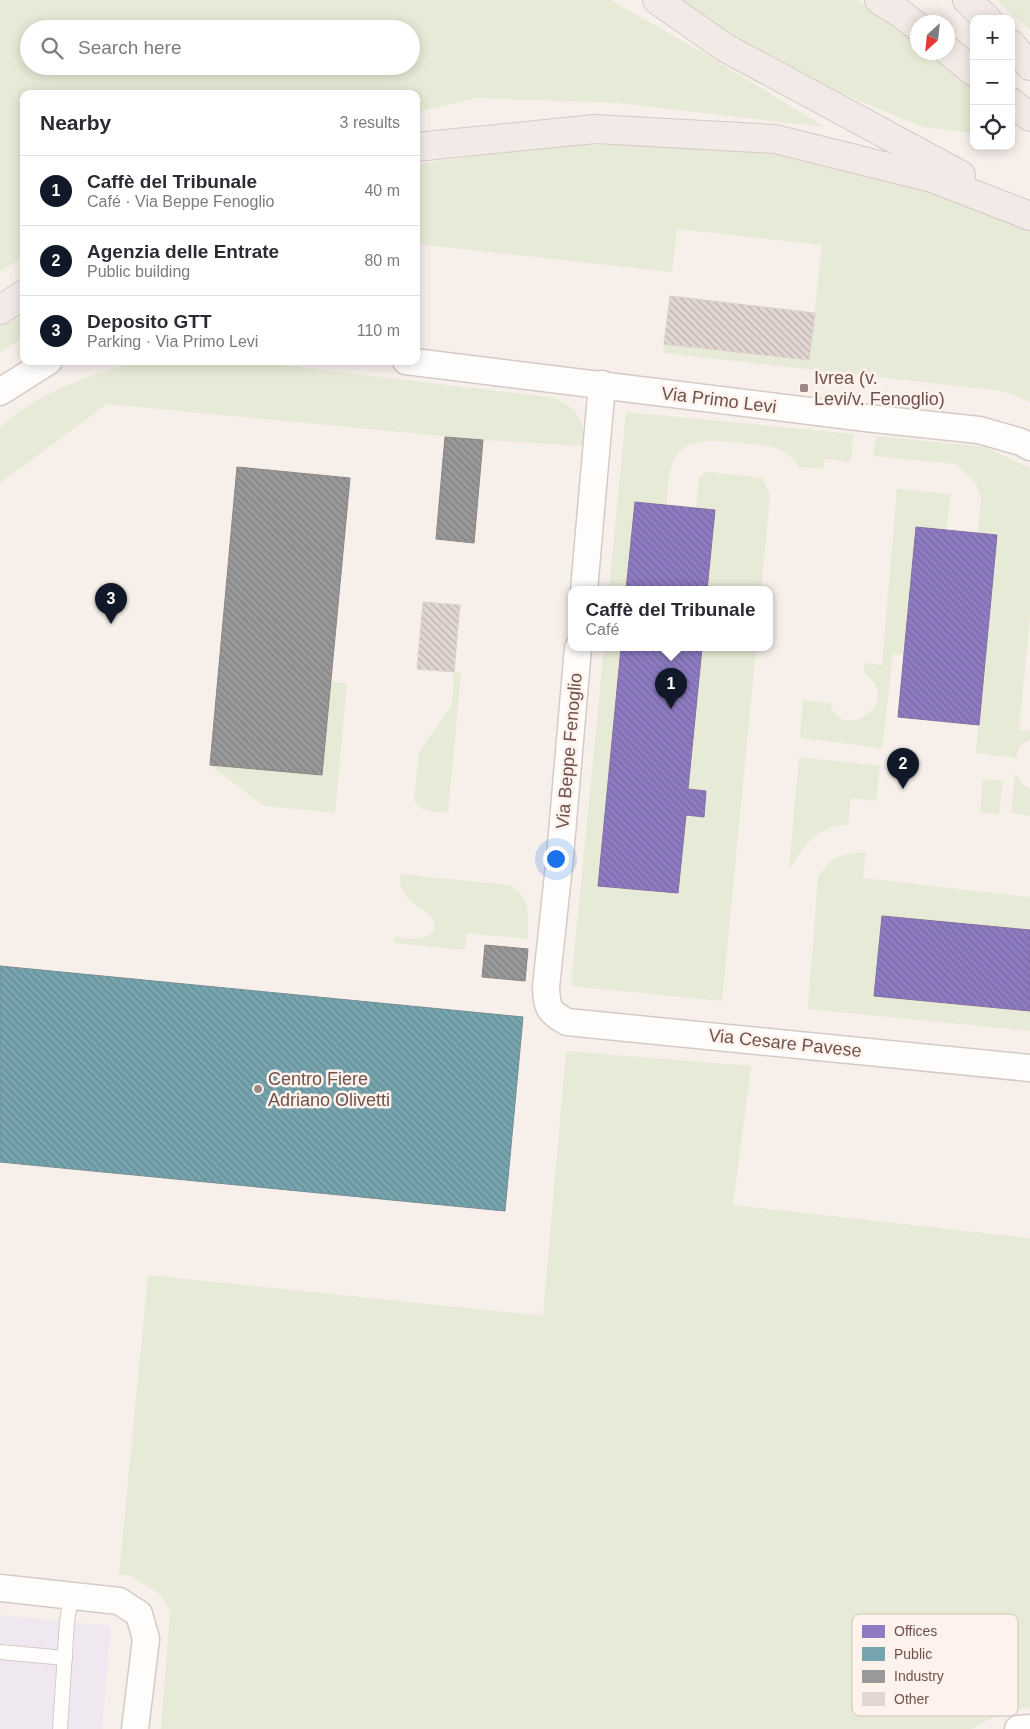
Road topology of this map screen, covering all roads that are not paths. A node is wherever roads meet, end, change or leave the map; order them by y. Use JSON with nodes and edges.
{"nodes":[{"id":1,"x":657,"y":0,"type":"edge"},
{"id":2,"x":879,"y":0,"type":"edge"},
{"id":3,"x":967,"y":0,"type":"edge"},
{"id":4,"x":983,"y":15,"type":"edge"},
{"id":5,"x":910,"y":21,"type":"edge"},
{"id":6,"x":1015,"y":49,"type":"edge"},
{"id":7,"x":955,"y":57,"type":"edge"},
{"id":8,"x":1030,"y":66,"type":"edge"},
{"id":9,"x":970,"y":69,"type":"edge"},
{"id":10,"x":1015,"y":105,"type":"edge"},
{"id":11,"x":1030,"y":117,"type":"edge"},
{"id":12,"x":420,"y":146,"type":"edge"},
{"id":13,"x":1030,"y":214,"type":"edge"},
{"id":14,"x":20,"y":297,"type":"edge"},
{"id":15,"x":0,"y":310,"type":"edge"},
{"id":16,"x":420,"y":363,"type":"edge"},
{"id":17,"x":43,"y":365,"type":"edge"},
{"id":18,"x":602,"y":384,"type":"junction"},
{"id":19,"x":0,"y":392,"type":"edge"},
{"id":20,"x":1030,"y":447,"type":"edge"},
{"id":21,"x":584,"y":586,"type":"edge"},
{"id":22,"x":578,"y":651,"type":"edge"},
{"id":23,"x":547,"y":1004,"type":"joint"},
{"id":24,"x":1030,"y":1068,"type":"edge"},
{"id":25,"x":0,"y":1588,"type":"edge"},
{"id":26,"x":71,"y":1596,"type":"junction"},
{"id":27,"x":0,"y":1652,"type":"edge"},
{"id":28,"x":65,"y":1658,"type":"junction"},
{"id":29,"x":1030,"y":1728,"type":"edge"},
{"id":30,"x":60,"y":1729,"type":"edge"},
{"id":31,"x":135,"y":1729,"type":"edge"},
{"id":32,"x":1018,"y":1729,"type":"edge"}],
"edges":[{"from":1,"to":13,"type":"main road"},
{"from":2,"to":5,"type":"main road"},
{"from":3,"to":4,"type":"main road"},
{"from":6,"to":8,"type":"main road"},
{"from":7,"to":9,"type":"main road"},
{"from":10,"to":11,"type":"main road"},
{"from":12,"to":13,"type":"main road"},
{"from":14,"to":15,"type":"main road"},
{"from":16,"to":18,"type":"street","name":"Via Primo Levi"},
{"from":17,"to":19,"type":"street"},
{"from":18,"to":20,"type":"street","name":"Via Primo Levi"},
{"from":18,"to":21,"type":"street"},
{"from":22,"to":23,"type":"street","name":"Via Beppe Fenoglio"},
{"from":23,"to":24,"type":"street","name":"Via Cesare Pavese"},
{"from":25,"to":26,"type":"street"},
{"from":26,"to":28,"type":"lane"},
{"from":26,"to":31,"type":"street"},
{"from":27,"to":28,"type":"lane"},
{"from":28,"to":30,"type":"lane"},
{"from":29,"to":32,"type":"street"}]}
